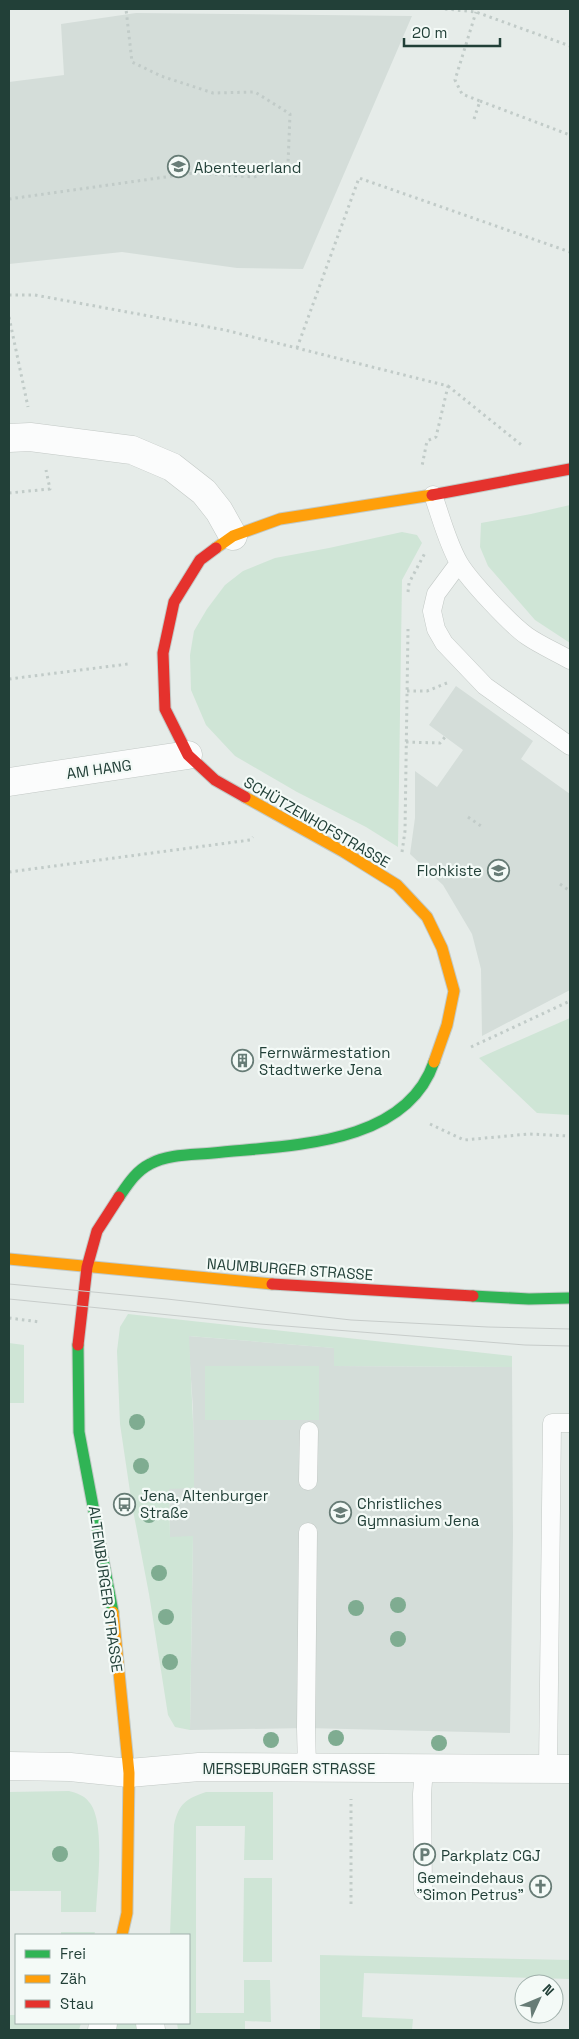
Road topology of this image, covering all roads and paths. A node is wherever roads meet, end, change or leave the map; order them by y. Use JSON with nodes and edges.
{"nodes":[{"id":1,"x":126,"y":9,"type":"edge"},
{"id":2,"x":445,"y":9,"type":"edge"},
{"id":3,"x":476,"y":12,"type":"junction"},
{"id":4,"x":570,"y":46,"type":"edge"},
{"id":5,"x":480,"y":101,"type":"junction"},
{"id":6,"x":474,"y":119,"type":"dead end"},
{"id":7,"x":570,"y":134,"type":"edge"},
{"id":8,"x":9,"y":199,"type":"edge"},
{"id":9,"x":570,"y":252,"type":"edge"},
{"id":10,"x":9,"y":295,"type":"edge"},
{"id":11,"x":9,"y":317,"type":"edge"},
{"id":12,"x":297,"y":348,"type":"junction"},
{"id":13,"x":448,"y":386,"type":"junction"},
{"id":14,"x":22,"y":411,"type":"dead end"},
{"id":15,"x":9,"y":438,"type":"edge"},
{"id":16,"x":38,"y":438,"type":"junction"},
{"id":17,"x":570,"y":470,"type":"edge"},
{"id":18,"x":557,"y":472,"type":"junction"},
{"id":19,"x":9,"y":493,"type":"edge"},
{"id":20,"x":427,"y":495,"type":"junction"},
{"id":21,"x":446,"y":535,"type":"junction"},
{"id":22,"x":233,"y":536,"type":"junction"},
{"id":23,"x":459,"y":563,"type":"junction"},
{"id":24,"x":408,"y":594,"type":"dead end"},
{"id":25,"x":408,"y":629,"type":"dead end"},
{"id":26,"x":570,"y":660,"type":"edge"},
{"id":27,"x":128,"y":664,"type":"dead end"},
{"id":28,"x":467,"y":667,"type":"junction"},
{"id":29,"x":9,"y":679,"type":"edge"},
{"id":30,"x":407,"y":691,"type":"junction"},
{"id":31,"x":445,"y":736,"type":"dead end"},
{"id":32,"x":406,"y":742,"type":"junction"},
{"id":33,"x":570,"y":746,"type":"edge"},
{"id":34,"x":188,"y":756,"type":"junction"},
{"id":35,"x":9,"y":782,"type":"edge"},
{"id":36,"x":468,"y":818,"type":"dead end"},
{"id":37,"x":481,"y":826,"type":"dead end"},
{"id":38,"x":405,"y":831,"type":"dead end"},
{"id":39,"x":257,"y":833,"type":"dead end"},
{"id":40,"x":9,"y":872,"type":"edge"},
{"id":41,"x":560,"y":884,"type":"dead end"},
{"id":42,"x":570,"y":891,"type":"edge"},
{"id":43,"x":570,"y":1001,"type":"edge"},
{"id":44,"x":442,"y":1040,"type":"junction"},
{"id":45,"x":402,"y":1110,"type":"junction"},
{"id":46,"x":570,"y":1136,"type":"edge"},
{"id":47,"x":9,"y":1259,"type":"edge"},
{"id":48,"x":87,"y":1268,"type":"junction"},
{"id":49,"x":570,"y":1298,"type":"edge"},
{"id":50,"x":9,"y":1318,"type":"edge"},
{"id":51,"x":40,"y":1322,"type":"dead end"},
{"id":52,"x":570,"y":1423,"type":"edge"},
{"id":53,"x":309,"y":1431,"type":"dead end"},
{"id":54,"x":308,"y":1481,"type":"dead end"},
{"id":55,"x":308,"y":1532,"type":"dead end"},
{"id":56,"x":9,"y":1766,"type":"edge"},
{"id":57,"x":307,"y":1768,"type":"junction"},
{"id":58,"x":351,"y":1768,"type":"junction"},
{"id":59,"x":424,"y":1768,"type":"junction"},
{"id":60,"x":559,"y":1769,"type":"edge"},
{"id":61,"x":129,"y":1772,"type":"junction"},
{"id":62,"x":423,"y":1890,"type":"dead end"},
{"id":63,"x":351,"y":1904,"type":"dead end"},
{"id":64,"x":127,"y":1928,"type":"edge"}],
"edges":[{"from":1,"to":8,"type":"path"},
{"from":2,"to":3,"type":"path"},
{"from":3,"to":4,"type":"path"},
{"from":3,"to":5,"type":"path"},
{"from":5,"to":6,"type":"path"},
{"from":5,"to":7,"type":"path"},
{"from":9,"to":12,"type":"path"},
{"from":10,"to":12,"type":"path"},
{"from":11,"to":14,"type":"path"},
{"from":12,"to":13,"type":"path"},
{"from":13,"to":18,"type":"path"},
{"from":13,"to":20,"type":"path"},
{"from":15,"to":16,"type":"street"},
{"from":16,"to":19,"type":"path"},
{"from":16,"to":22,"type":"street"},
{"from":17,"to":18,"type":"street","name":"SCHÜTZENHOFSTRASSE"},
{"from":18,"to":20,"type":"street","name":"SCHÜTZENHOFSTRASSE"},
{"from":20,"to":21,"type":"lane"},
{"from":20,"to":22,"type":"street","name":"SCHÜTZENHOFSTRASSE"},
{"from":21,"to":23,"type":"lane"},
{"from":21,"to":24,"type":"path"},
{"from":22,"to":34,"type":"street","name":"SCHÜTZENHOFSTRASSE"},
{"from":23,"to":26,"type":"lane"},
{"from":23,"to":28,"type":"lane"},
{"from":25,"to":30,"type":"path"},
{"from":27,"to":29,"type":"path"},
{"from":28,"to":30,"type":"path"},
{"from":28,"to":33,"type":"lane"},
{"from":30,"to":32,"type":"path"},
{"from":31,"to":32,"type":"path"},
{"from":32,"to":38,"type":"path"},
{"from":34,"to":35,"type":"street","name":"AM HANG"},
{"from":34,"to":44,"type":"street","name":"SCHÜTZENHOFSTRASSE"},
{"from":36,"to":37,"type":"path"},
{"from":39,"to":40,"type":"path"},
{"from":41,"to":42,"type":"path"},
{"from":43,"to":44,"type":"path"},
{"from":44,"to":45,"type":"street","name":"SCHÜTZENHOFSTRASSE"},
{"from":45,"to":46,"type":"path"},
{"from":45,"to":48,"type":"street","name":"SCHÜTZENHOFSTRASSE"},
{"from":47,"to":48,"type":"street","name":"NAUMBURGER STRASSE"},
{"from":48,"to":49,"type":"street","name":"NAUMBURGER STRASSE"},
{"from":48,"to":61,"type":"street","name":"ALTENBURGER STRASSE"},
{"from":50,"to":51,"type":"path"},
{"from":52,"to":60,"type":"lane"},
{"from":53,"to":54,"type":"lane"},
{"from":55,"to":57,"type":"lane"},
{"from":56,"to":61,"type":"street","name":"MERSEBURGER STRASSE"},
{"from":57,"to":58,"type":"street","name":"MERSEBURGER STRASSE"},
{"from":57,"to":61,"type":"street","name":"MERSEBURGER STRASSE"},
{"from":58,"to":59,"type":"street","name":"MERSEBURGER STRASSE"},
{"from":58,"to":63,"type":"path"},
{"from":59,"to":60,"type":"street","name":"MERSEBURGER STRASSE"},
{"from":59,"to":62,"type":"lane"},
{"from":61,"to":64,"type":"street","name":"ALTENBURGER STRASSE"}]}
